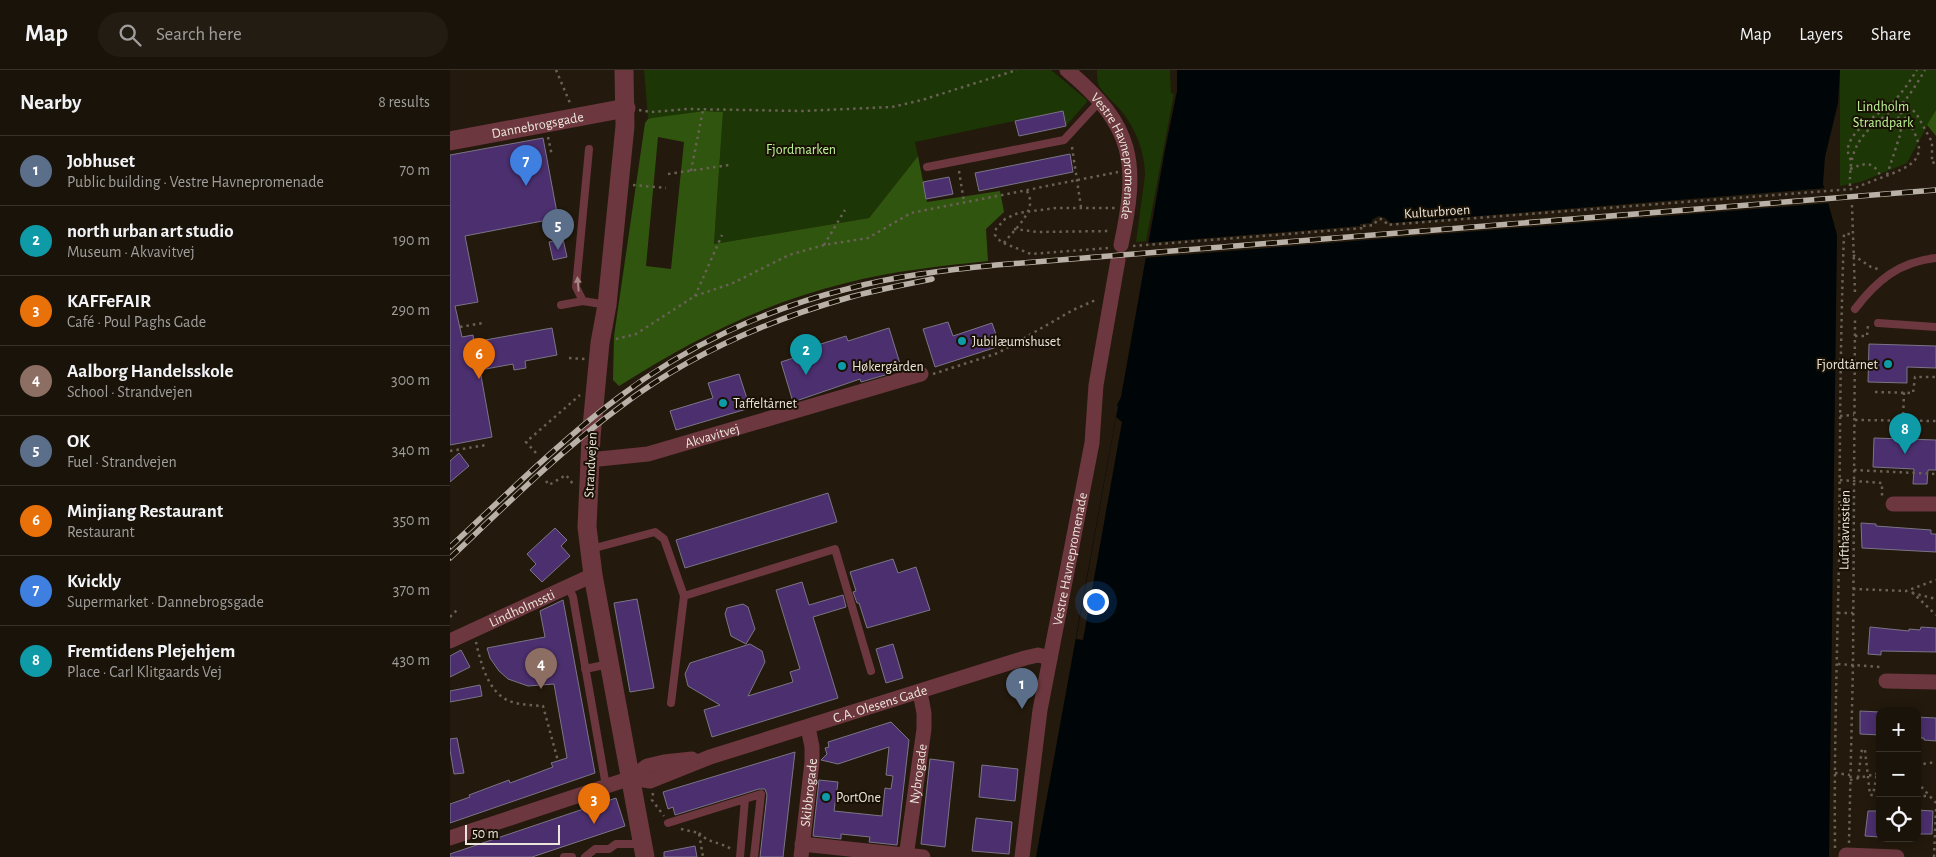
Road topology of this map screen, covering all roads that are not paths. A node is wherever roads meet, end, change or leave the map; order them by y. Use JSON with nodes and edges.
{"nodes":[{"id":1,"x":624,"y":70,"type":"edge"},
{"id":2,"x":1074,"y":72,"type":"edge"},
{"id":3,"x":1099,"y":102,"type":"junction"},
{"id":4,"x":626,"y":108,"type":"junction"},
{"id":5,"x":450,"y":141,"type":"edge"},
{"id":6,"x":590,"y":149,"type":"dead end"},
{"id":7,"x":927,"y":167,"type":"dead end"},
{"id":8,"x":1936,"y":258,"type":"edge"},
{"id":9,"x":583,"y":301,"type":"junction"},
{"id":10,"x":607,"y":304,"type":"junction"},
{"id":11,"x":561,"y":305,"type":"dead end"},
{"id":12,"x":1855,"y":308,"type":"road end"},
{"id":13,"x":1878,"y":323,"type":"road end"},
{"id":14,"x":1936,"y":327,"type":"edge"},
{"id":15,"x":921,"y":374,"type":"road end"},
{"id":16,"x":589,"y":460,"type":"junction"},
{"id":17,"x":1887,"y":502,"type":"road end"},
{"id":18,"x":1936,"y":504,"type":"edge"},
{"id":19,"x":589,"y":550,"type":"junction"},
{"id":20,"x":593,"y":575,"type":"junction"},
{"id":21,"x":568,"y":586,"type":"junction"},
{"id":22,"x":684,"y":596,"type":"junction"},
{"id":23,"x":450,"y":641,"type":"edge"},
{"id":24,"x":1050,"y":658,"type":"junction"},
{"id":25,"x":609,"y":664,"type":"junction"},
{"id":26,"x":585,"y":668,"type":"junction"},
{"id":27,"x":871,"y":671,"type":"dead end"},
{"id":28,"x":1886,"y":681,"type":"dead end"},
{"id":29,"x":1936,"y":682,"type":"edge"},
{"id":30,"x":920,"y":692,"type":"junction"},
{"id":31,"x":671,"y":703,"type":"dead end"},
{"id":32,"x":808,"y":727,"type":"junction"},
{"id":33,"x":631,"y":778,"type":"junction"},
{"id":34,"x":606,"y":786,"type":"junction"},
{"id":35,"x":745,"y":799,"type":"junction"},
{"id":36,"x":668,"y":823,"type":"dead end"},
{"id":37,"x":450,"y":838,"type":"edge"},
{"id":38,"x":640,"y":850,"type":"edge"},
{"id":39,"x":801,"y":851,"type":"edge"},
{"id":40,"x":906,"y":856,"type":"edge"},
{"id":41,"x":1846,"y":856,"type":"edge"},
{"id":42,"x":564,"y":857,"type":"edge"},
{"id":43,"x":572,"y":857,"type":"edge"},
{"id":44,"x":584,"y":857,"type":"edge"},
{"id":45,"x":740,"y":857,"type":"edge"},
{"id":46,"x":754,"y":857,"type":"edge"},
{"id":47,"x":923,"y":857,"type":"edge"},
{"id":48,"x":1022,"y":857,"type":"edge"},
{"id":49,"x":1897,"y":857,"type":"edge"}],
"edges":[{"from":1,"to":4,"type":"street","name":"Strandvejen"},
{"from":2,"to":3,"type":"street","name":"Vestre Havnepromenade"},
{"from":3,"to":7,"type":"lane"},
{"from":3,"to":24,"type":"street","name":"Vestre Havnepromenade"},
{"from":4,"to":5,"type":"street","name":"Dannebrogsgade"},
{"from":4,"to":10,"type":"street","name":"Strandvejen"},
{"from":9,"to":6,"type":"lane","one_way":true},
{"from":8,"to":12,"type":"lane"},
{"from":9,"to":10,"type":"lane"},
{"from":9,"to":11,"type":"lane"},
{"from":10,"to":16,"type":"street","name":"Strandvejen"},
{"from":13,"to":14,"type":"lane"},
{"from":15,"to":16,"type":"street","name":"Akvavitvej"},
{"from":16,"to":19,"type":"street","name":"Strandvejen"},
{"from":17,"to":18,"type":"street"},
{"from":19,"to":20,"type":"street","name":"Strandvejen"},
{"from":19,"to":22,"type":"lane"},
{"from":20,"to":21,"type":"street","name":"Lindholmssti"},
{"from":20,"to":25,"type":"street","name":"Strandvejen"},
{"from":21,"to":23,"type":"street","name":"Lindholmssti"},
{"from":21,"to":26,"type":"lane"},
{"from":22,"to":27,"type":"lane"},
{"from":22,"to":31,"type":"lane"},
{"from":24,"to":30,"type":"street","name":"C.A. Olesens Gade"},
{"from":24,"to":48,"type":"street","name":"Vestre Havnepromenade"},
{"from":25,"to":26,"type":"lane"},
{"from":25,"to":33,"type":"street","name":"Strandvejen"},
{"from":26,"to":34,"type":"lane"},
{"from":28,"to":29,"type":"street"},
{"from":30,"to":32,"type":"street","name":"C.A. Olesens Gade"},
{"from":30,"to":40,"type":"street","name":"Nybrogade"},
{"from":32,"to":33,"type":"street","name":"C.A. Olesens Gade"},
{"from":32,"to":39,"type":"street","name":"Skibbrogade"},
{"from":33,"to":34,"type":"street","name":"C.A. Olesens Gade"},
{"from":33,"to":38,"type":"street","name":"Strandvejen"},
{"from":34,"to":37,"type":"street","name":"C.A. Olesens Gade"},
{"from":35,"to":36,"type":"lane"},
{"from":35,"to":45,"type":"lane"},
{"from":35,"to":46,"type":"lane"},
{"from":38,"to":44,"type":"lane"},
{"from":39,"to":40,"type":"street"},
{"from":40,"to":47,"type":"street"},
{"from":41,"to":49,"type":"street"},
{"from":42,"to":43,"type":"lane"}]}
